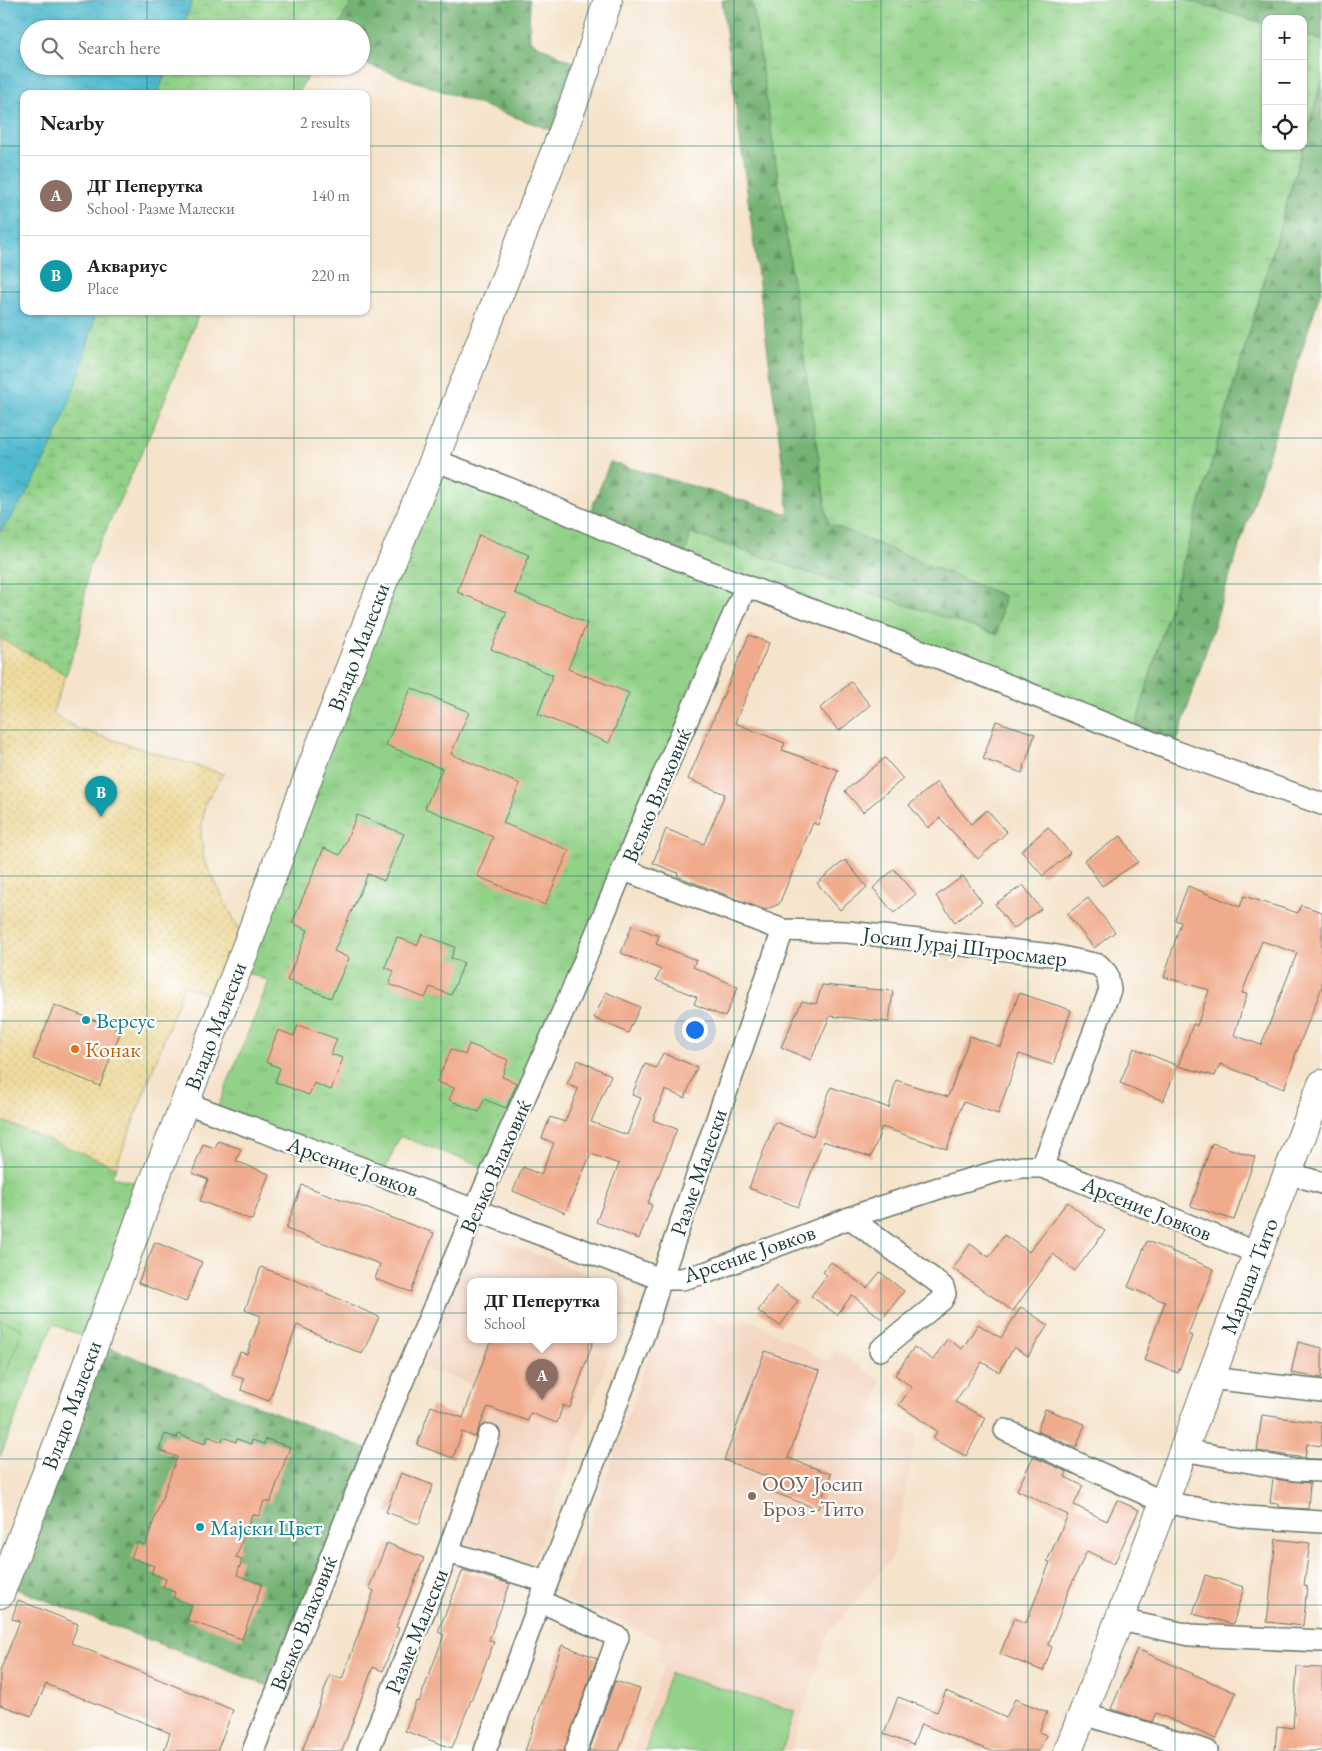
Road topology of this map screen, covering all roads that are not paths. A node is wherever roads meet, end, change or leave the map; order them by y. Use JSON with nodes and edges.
{"nodes":[{"id":1,"x":608,"y":0,"type":"edge"},
{"id":2,"x":434,"y":460,"type":"junction"},
{"id":3,"x":746,"y":586,"type":"junction"},
{"id":4,"x":1322,"y":804,"type":"edge"},
{"id":5,"x":624,"y":870,"type":"junction"},
{"id":6,"x":783,"y":930,"type":"junction"},
{"id":7,"x":1322,"y":1084,"type":"edge"},
{"id":8,"x":186,"y":1103,"type":"junction"},
{"id":9,"x":1042,"y":1168,"type":"junction"},
{"id":10,"x":1288,"y":1174,"type":"junction"},
{"id":11,"x":1322,"y":1182,"type":"edge"},
{"id":12,"x":475,"y":1210,"type":"junction"},
{"id":13,"x":850,"y":1218,"type":"junction"},
{"id":14,"x":1257,"y":1253,"type":"junction"},
{"id":15,"x":661,"y":1279,"type":"junction"},
{"id":16,"x":880,"y":1350,"type":"dead end"},
{"id":17,"x":1210,"y":1378,"type":"junction"},
{"id":18,"x":1322,"y":1391,"type":"edge"},
{"id":19,"x":1005,"y":1430,"type":"dead end"},
{"id":20,"x":488,"y":1435,"type":"dead end"},
{"id":21,"x":1183,"y":1450,"type":"junction"},
{"id":22,"x":1322,"y":1471,"type":"edge"},
{"id":23,"x":1163,"y":1502,"type":"junction"},
{"id":24,"x":1322,"y":1522,"type":"edge"},
{"id":25,"x":448,"y":1552,"type":"junction"},
{"id":26,"x":544,"y":1591,"type":"junction"},
{"id":27,"x":0,"y":1594,"type":"edge"},
{"id":28,"x":1120,"y":1620,"type":"junction"},
{"id":29,"x":1322,"y":1641,"type":"edge"},
{"id":30,"x":1083,"y":1714,"type":"junction"},
{"id":31,"x":253,"y":1751,"type":"edge"},
{"id":32,"x":368,"y":1751,"type":"edge"},
{"id":33,"x":485,"y":1751,"type":"edge"},
{"id":34,"x":576,"y":1751,"type":"edge"},
{"id":35,"x":1068,"y":1751,"type":"edge"},
{"id":36,"x":1207,"y":1751,"type":"edge"}],
"edges":[{"from":1,"to":2,"type":"main road","name":"Владо Малески"},
{"from":2,"to":3,"type":"street"},
{"from":2,"to":8,"type":"main road","name":"Владо Малески"},
{"from":3,"to":4,"type":"street"},
{"from":3,"to":5,"type":"street","name":"Вељко Влаховиќ"},
{"from":5,"to":6,"type":"street","name":"Јосип Јурај Штросмаер"},
{"from":5,"to":12,"type":"street","name":"Вељко Влаховиќ"},
{"from":6,"to":9,"type":"street","name":"Јосип Јурај Штросмаер"},
{"from":6,"to":15,"type":"street","name":"Разме Малески"},
{"from":7,"to":10,"type":"main road","name":"Маршал Тито"},
{"from":8,"to":12,"type":"street","name":"Арсение Јовков"},
{"from":8,"to":27,"type":"main road","name":"Владо Малески"},
{"from":9,"to":13,"type":"street","name":"Арсение Јовков"},
{"from":9,"to":14,"type":"street","name":"Арсение Јовков"},
{"from":10,"to":11,"type":"street"},
{"from":10,"to":14,"type":"main road","name":"Маршал Тито"},
{"from":12,"to":15,"type":"street","name":"Арсение Јовков"},
{"from":12,"to":31,"type":"street","name":"Вељко Влаховиќ"},
{"from":13,"to":15,"type":"street","name":"Арсение Јовков"},
{"from":13,"to":16,"type":"street"},
{"from":14,"to":17,"type":"main road","name":"Маршал Тито"},
{"from":15,"to":26,"type":"street","name":"Разме Малески"},
{"from":17,"to":18,"type":"street"},
{"from":17,"to":21,"type":"main road","name":"Маршал Тито"},
{"from":19,"to":23,"type":"street"},
{"from":20,"to":25,"type":"street"},
{"from":21,"to":22,"type":"street"},
{"from":21,"to":23,"type":"main road","name":"Маршал Тито"},
{"from":23,"to":24,"type":"street"},
{"from":23,"to":28,"type":"main road","name":"Маршал Тито"},
{"from":25,"to":26,"type":"street","name":"Разме Малески"},
{"from":25,"to":32,"type":"street","name":"Разме Малески"},
{"from":26,"to":33,"type":"street","name":"Разме Малески"},
{"from":26,"to":34,"type":"street"},
{"from":28,"to":29,"type":"street"},
{"from":28,"to":30,"type":"main road","name":"Маршал Тито"},
{"from":30,"to":35,"type":"main road","name":"Маршал Тито"},
{"from":30,"to":36,"type":"street"}]}
